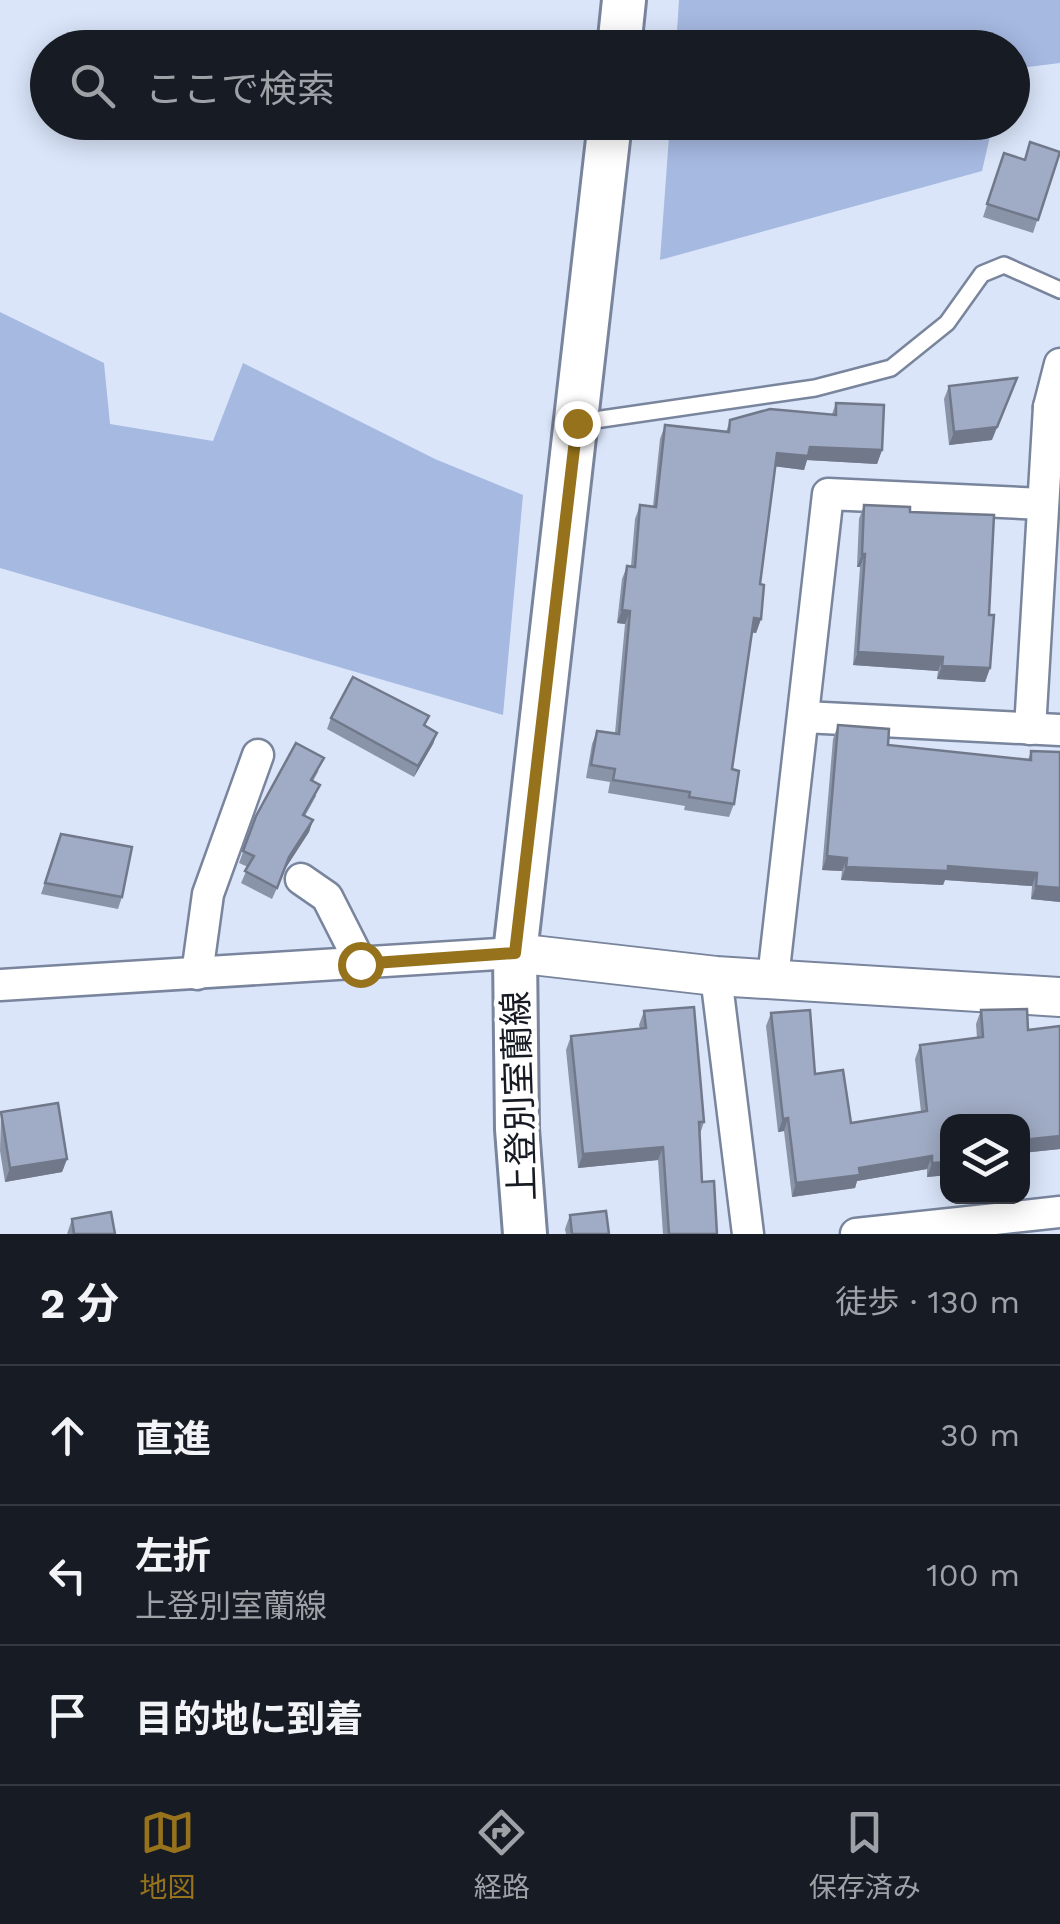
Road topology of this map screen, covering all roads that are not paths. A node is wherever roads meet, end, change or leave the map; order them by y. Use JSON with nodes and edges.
{"nodes":[{"id":1,"x":624,"y":0,"type":"edge"},
{"id":2,"x":621,"y":30,"type":"edge"},
{"id":3,"x":608,"y":140,"type":"edge"},
{"id":4,"x":1060,"y":290,"type":"edge"},
{"id":5,"x":1060,"y":364,"type":"edge"},
{"id":6,"x":1054,"y":410,"type":"edge"},
{"id":7,"x":577,"y":423,"type":"junction"},
{"id":8,"x":1044,"y":504,"type":"junction"},
{"id":9,"x":804,"y":717,"type":"junction"},
{"id":10,"x":1045,"y":729,"type":"edge"},
{"id":11,"x":258,"y":755,"type":"dead end"},
{"id":12,"x":301,"y":879,"type":"dead end"},
{"id":13,"x":515,"y":953,"type":"junction"},
{"id":14,"x":360,"y":964,"type":"junction"},
{"id":15,"x":197,"y":974,"type":"junction"},
{"id":16,"x":716,"y":976,"type":"junction"},
{"id":17,"x":773,"y":978,"type":"junction"},
{"id":18,"x":0,"y":985,"type":"edge"},
{"id":19,"x":1060,"y":997,"type":"edge"},
{"id":20,"x":1060,"y":1212,"type":"edge"},
{"id":21,"x":525,"y":1234,"type":"edge"},
{"id":22,"x":748,"y":1234,"type":"edge"},
{"id":23,"x":856,"y":1234,"type":"edge"}],
"edges":[{"from":1,"to":2,"type":"main road"},
{"from":3,"to":7,"type":"main road","name":"上登別室蘭線"},
{"from":4,"to":7,"type":"lane"},
{"from":5,"to":6,"type":"street"},
{"from":6,"to":8,"type":"street"},
{"from":7,"to":13,"type":"main road","name":"上登別室蘭線"},
{"from":8,"to":9,"type":"street"},
{"from":8,"to":10,"type":"street"},
{"from":9,"to":10,"type":"street"},
{"from":9,"to":17,"type":"street"},
{"from":11,"to":15,"type":"street"},
{"from":12,"to":14,"type":"street"},
{"from":13,"to":14,"type":"street"},
{"from":13,"to":16,"type":"street"},
{"from":13,"to":21,"type":"main road","name":"上登別室蘭線"},
{"from":14,"to":15,"type":"street"},
{"from":15,"to":18,"type":"street"},
{"from":16,"to":17,"type":"street"},
{"from":16,"to":22,"type":"street"},
{"from":17,"to":19,"type":"street"},
{"from":20,"to":23,"type":"street"}]}
